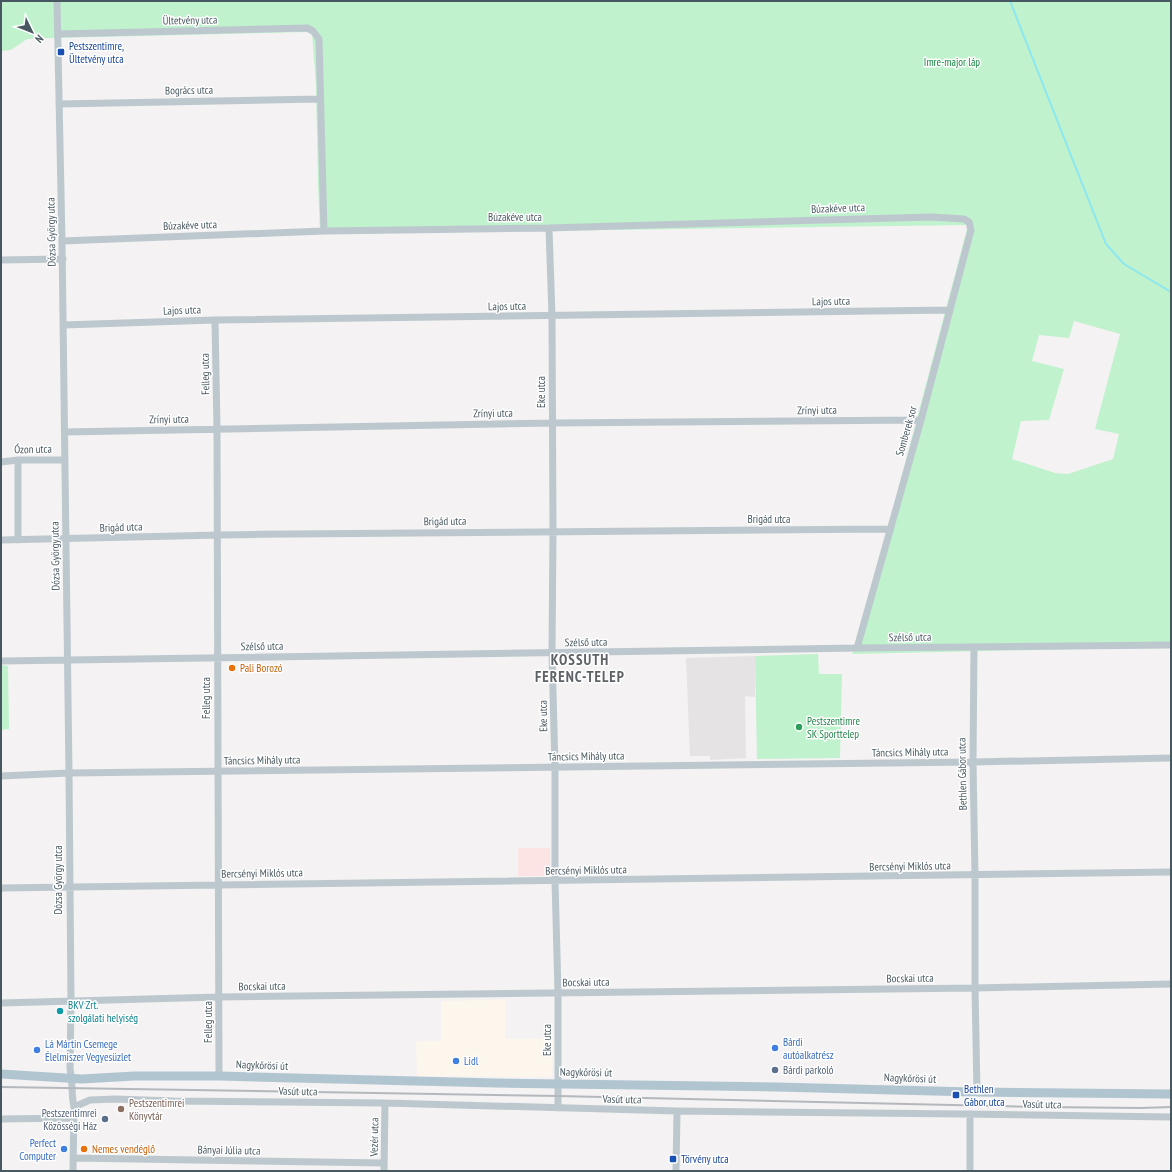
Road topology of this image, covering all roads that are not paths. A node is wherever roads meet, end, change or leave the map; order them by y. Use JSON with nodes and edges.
{"nodes":[{"id":1,"x":57,"y":1,"type":"edge"},
{"id":2,"x":58,"y":34,"type":"junction"},
{"id":3,"x":320,"y":99,"type":"junction"},
{"id":4,"x":59,"y":104,"type":"junction"},
{"id":5,"x":967,"y":220,"type":"joint"},
{"id":6,"x":550,"y":228,"type":"junction"},
{"id":7,"x":324,"y":231,"type":"junction"},
{"id":8,"x":62,"y":241,"type":"junction"},
{"id":9,"x":63,"y":259,"type":"junction"},
{"id":10,"x":1,"y":260,"type":"edge"},
{"id":11,"x":950,"y":310,"type":"junction"},
{"id":12,"x":552,"y":316,"type":"junction"},
{"id":13,"x":214,"y":320,"type":"junction"},
{"id":14,"x":63,"y":325,"type":"junction"},
{"id":15,"x":921,"y":420,"type":"junction"},
{"id":16,"x":552,"y":423,"type":"junction"},
{"id":17,"x":217,"y":429,"type":"junction"},
{"id":18,"x":64,"y":432,"type":"junction"},
{"id":19,"x":18,"y":460,"type":"junction"},
{"id":20,"x":64,"y":460,"type":"junction"},
{"id":21,"x":1,"y":462,"type":"edge"},
{"id":22,"x":890,"y":530,"type":"junction"},
{"id":23,"x":553,"y":531,"type":"junction"},
{"id":24,"x":217,"y":535,"type":"junction"},
{"id":25,"x":66,"y":539,"type":"junction"},
{"id":26,"x":1,"y":540,"type":"edge"},
{"id":27,"x":18,"y":540,"type":"junction"},
{"id":28,"x":1171,"y":645,"type":"edge"},
{"id":29,"x":974,"y":647,"type":"junction"},
{"id":30,"x":857,"y":648,"type":"junction"},
{"id":31,"x":552,"y":653,"type":"junction"},
{"id":32,"x":217,"y":657,"type":"junction"},
{"id":33,"x":67,"y":660,"type":"junction"},
{"id":34,"x":1,"y":661,"type":"edge"},
{"id":35,"x":1171,"y":758,"type":"edge"},
{"id":36,"x":973,"y":762,"type":"junction"},
{"id":37,"x":555,"y":767,"type":"junction"},
{"id":38,"x":218,"y":772,"type":"junction"},
{"id":39,"x":69,"y":773,"type":"junction"},
{"id":40,"x":1,"y":776,"type":"edge"},
{"id":41,"x":1171,"y":872,"type":"edge"},
{"id":42,"x":975,"y":876,"type":"junction"},
{"id":43,"x":555,"y":881,"type":"junction"},
{"id":44,"x":218,"y":885,"type":"junction"},
{"id":45,"x":69,"y":887,"type":"junction"},
{"id":46,"x":1,"y":888,"type":"edge"},
{"id":47,"x":1171,"y":984,"type":"edge"},
{"id":48,"x":975,"y":988,"type":"junction"},
{"id":49,"x":558,"y":993,"type":"junction"},
{"id":50,"x":219,"y":997,"type":"junction"},
{"id":51,"x":70,"y":1001,"type":"junction"},
{"id":52,"x":1,"y":1003,"type":"edge"},
{"id":53,"x":1,"y":1074,"type":"edge"},
{"id":54,"x":219,"y":1076,"type":"junction"},
{"id":55,"x":72,"y":1078,"type":"junction"},
{"id":56,"x":558,"y":1084,"type":"junction"},
{"id":57,"x":977,"y":1092,"type":"junction"},
{"id":58,"x":1171,"y":1094,"type":"edge"},
{"id":59,"x":385,"y":1103,"type":"junction"},
{"id":60,"x":74,"y":1107,"type":"junction"},
{"id":61,"x":558,"y":1108,"type":"junction"},
{"id":62,"x":677,"y":1111,"type":"junction"},
{"id":63,"x":970,"y":1114,"type":"junction"},
{"id":64,"x":74,"y":1118,"type":"junction"},
{"id":65,"x":1171,"y":1118,"type":"edge"},
{"id":66,"x":1,"y":1119,"type":"edge"},
{"id":67,"x":73,"y":1158,"type":"junction"},
{"id":68,"x":384,"y":1163,"type":"junction"},
{"id":69,"x":73,"y":1171,"type":"edge"},
{"id":70,"x":384,"y":1171,"type":"edge"},
{"id":71,"x":676,"y":1171,"type":"edge"},
{"id":72,"x":970,"y":1171,"type":"edge"}],
"edges":[{"from":1,"to":2,"type":"street","name":"Dózsa György utca"},
{"from":2,"to":3,"type":"street","name":"Ültetvény utca"},
{"from":2,"to":4,"type":"street","name":"Dózsa György utca"},
{"from":3,"to":4,"type":"street","name":"Bogrács utca"},
{"from":3,"to":7,"type":"street"},
{"from":4,"to":8,"type":"street","name":"Dózsa György utca"},
{"from":5,"to":6,"type":"street","name":"Búzakéve utca"},
{"from":5,"to":11,"type":"street","name":"Somberek sor"},
{"from":6,"to":7,"type":"street","name":"Búzakéve utca"},
{"from":6,"to":12,"type":"street","name":"Eke utca"},
{"from":7,"to":8,"type":"street","name":"Búzakéve utca"},
{"from":8,"to":9,"type":"street","name":"Dózsa György utca"},
{"from":9,"to":10,"type":"street"},
{"from":9,"to":14,"type":"street","name":"Dózsa György utca"},
{"from":11,"to":12,"type":"street","name":"Lajos utca"},
{"from":11,"to":15,"type":"street","name":"Somberek sor"},
{"from":12,"to":13,"type":"street","name":"Lajos utca"},
{"from":12,"to":16,"type":"street","name":"Eke utca"},
{"from":13,"to":14,"type":"street","name":"Lajos utca"},
{"from":13,"to":17,"type":"street","name":"Felleg utca"},
{"from":14,"to":18,"type":"street","name":"Dózsa György utca"},
{"from":15,"to":16,"type":"street","name":"Zrínyi utca"},
{"from":15,"to":22,"type":"street","name":"Somberek sor"},
{"from":16,"to":17,"type":"street","name":"Zrínyi utca"},
{"from":16,"to":23,"type":"street","name":"Eke utca"},
{"from":17,"to":18,"type":"street","name":"Zrínyi utca"},
{"from":17,"to":24,"type":"street","name":"Felleg utca"},
{"from":18,"to":20,"type":"street","name":"Dózsa György utca"},
{"from":19,"to":20,"type":"street","name":"Ózon utca"},
{"from":19,"to":21,"type":"street","name":"Ózon utca"},
{"from":19,"to":27,"type":"street"},
{"from":20,"to":25,"type":"street","name":"Dózsa György utca"},
{"from":22,"to":23,"type":"street","name":"Brigád utca"},
{"from":22,"to":30,"type":"street","name":"Somberek sor"},
{"from":23,"to":24,"type":"street","name":"Brigád utca"},
{"from":23,"to":31,"type":"street","name":"Eke utca"},
{"from":24,"to":25,"type":"street","name":"Brigád utca"},
{"from":24,"to":32,"type":"street","name":"Felleg utca"},
{"from":25,"to":27,"type":"street","name":"Brigád utca"},
{"from":25,"to":33,"type":"street","name":"Dózsa György utca"},
{"from":26,"to":27,"type":"street","name":"Brigád utca"},
{"from":28,"to":29,"type":"street","name":"Szélső utca"},
{"from":29,"to":30,"type":"street","name":"Szélső utca"},
{"from":29,"to":36,"type":"street","name":"Bethlen Gábor utca"},
{"from":30,"to":31,"type":"street","name":"Szélső utca"},
{"from":31,"to":32,"type":"street","name":"Szélső utca"},
{"from":31,"to":37,"type":"street","name":"Eke utca"},
{"from":32,"to":33,"type":"street","name":"Szélső utca"},
{"from":32,"to":38,"type":"street","name":"Felleg utca"},
{"from":33,"to":34,"type":"street","name":"Szélső utca"},
{"from":33,"to":39,"type":"street","name":"Dózsa György utca"},
{"from":35,"to":36,"type":"street","name":"Táncsics Mihály utca"},
{"from":36,"to":37,"type":"street","name":"Táncsics Mihály utca"},
{"from":36,"to":42,"type":"street","name":"Bethlen Gábor utca"},
{"from":37,"to":38,"type":"street","name":"Táncsics Mihály utca"},
{"from":37,"to":43,"type":"street","name":"Eke utca"},
{"from":38,"to":39,"type":"street","name":"Táncsics Mihály utca"},
{"from":38,"to":44,"type":"street","name":"Felleg utca"},
{"from":39,"to":40,"type":"street","name":"Táncsics Mihály utca"},
{"from":39,"to":45,"type":"street","name":"Dózsa György utca"},
{"from":41,"to":42,"type":"street","name":"Bercsényi Miklós utca"},
{"from":42,"to":43,"type":"street","name":"Bercsényi Miklós utca"},
{"from":42,"to":48,"type":"street","name":"Bethlen Gábor utca"},
{"from":43,"to":44,"type":"street","name":"Bercsényi Miklós utca"},
{"from":43,"to":49,"type":"street","name":"Eke utca"},
{"from":44,"to":45,"type":"street","name":"Bercsényi Miklós utca"},
{"from":44,"to":50,"type":"street","name":"Felleg utca"},
{"from":45,"to":46,"type":"street","name":"Bercsényi Miklós utca"},
{"from":45,"to":51,"type":"street","name":"Dózsa György utca"},
{"from":47,"to":48,"type":"street","name":"Bocskai utca"},
{"from":48,"to":49,"type":"street","name":"Bocskai utca"},
{"from":48,"to":57,"type":"street","name":"Bethlen Gábor utca"},
{"from":49,"to":50,"type":"street","name":"Bocskai utca"},
{"from":49,"to":56,"type":"street","name":"Eke utca"},
{"from":50,"to":51,"type":"street","name":"Bocskai utca"},
{"from":50,"to":54,"type":"street","name":"Felleg utca"},
{"from":51,"to":52,"type":"street","name":"Bocskai utca"},
{"from":51,"to":55,"type":"street","name":"Dózsa György utca"},
{"from":53,"to":55,"type":"main road","name":"Nagykőrösi út"},
{"from":54,"to":55,"type":"main road","name":"Nagykőrösi út"},
{"from":54,"to":56,"type":"main road","name":"Nagykőrösi út"},
{"from":55,"to":60,"type":"street","name":"Dózsa György utca"},
{"from":56,"to":57,"type":"main road","name":"Nagykőrösi út"},
{"from":56,"to":61,"type":"street","name":"Eke utca"},
{"from":57,"to":58,"type":"main road","name":"Nagykőrösi út"},
{"from":59,"to":60,"type":"street","name":"Vasút utca"},
{"from":59,"to":61,"type":"street","name":"Vasút utca"},
{"from":59,"to":68,"type":"street","name":"Vezér utca"},
{"from":60,"to":64,"type":"street","name":"Dózsa György utca"},
{"from":61,"to":62,"type":"street","name":"Vasút utca"},
{"from":62,"to":63,"type":"street","name":"Vasút utca"},
{"from":62,"to":71,"type":"street"},
{"from":63,"to":65,"type":"street","name":"Vasút utca"},
{"from":63,"to":72,"type":"street"},
{"from":64,"to":66,"type":"street"},
{"from":64,"to":67,"type":"street","name":"Dózsa György utca"},
{"from":67,"to":68,"type":"street","name":"Bányai Júlia utca"},
{"from":67,"to":69,"type":"street","name":"Dózsa György utca"},
{"from":68,"to":70,"type":"street","name":"Vezér utca"}]}
